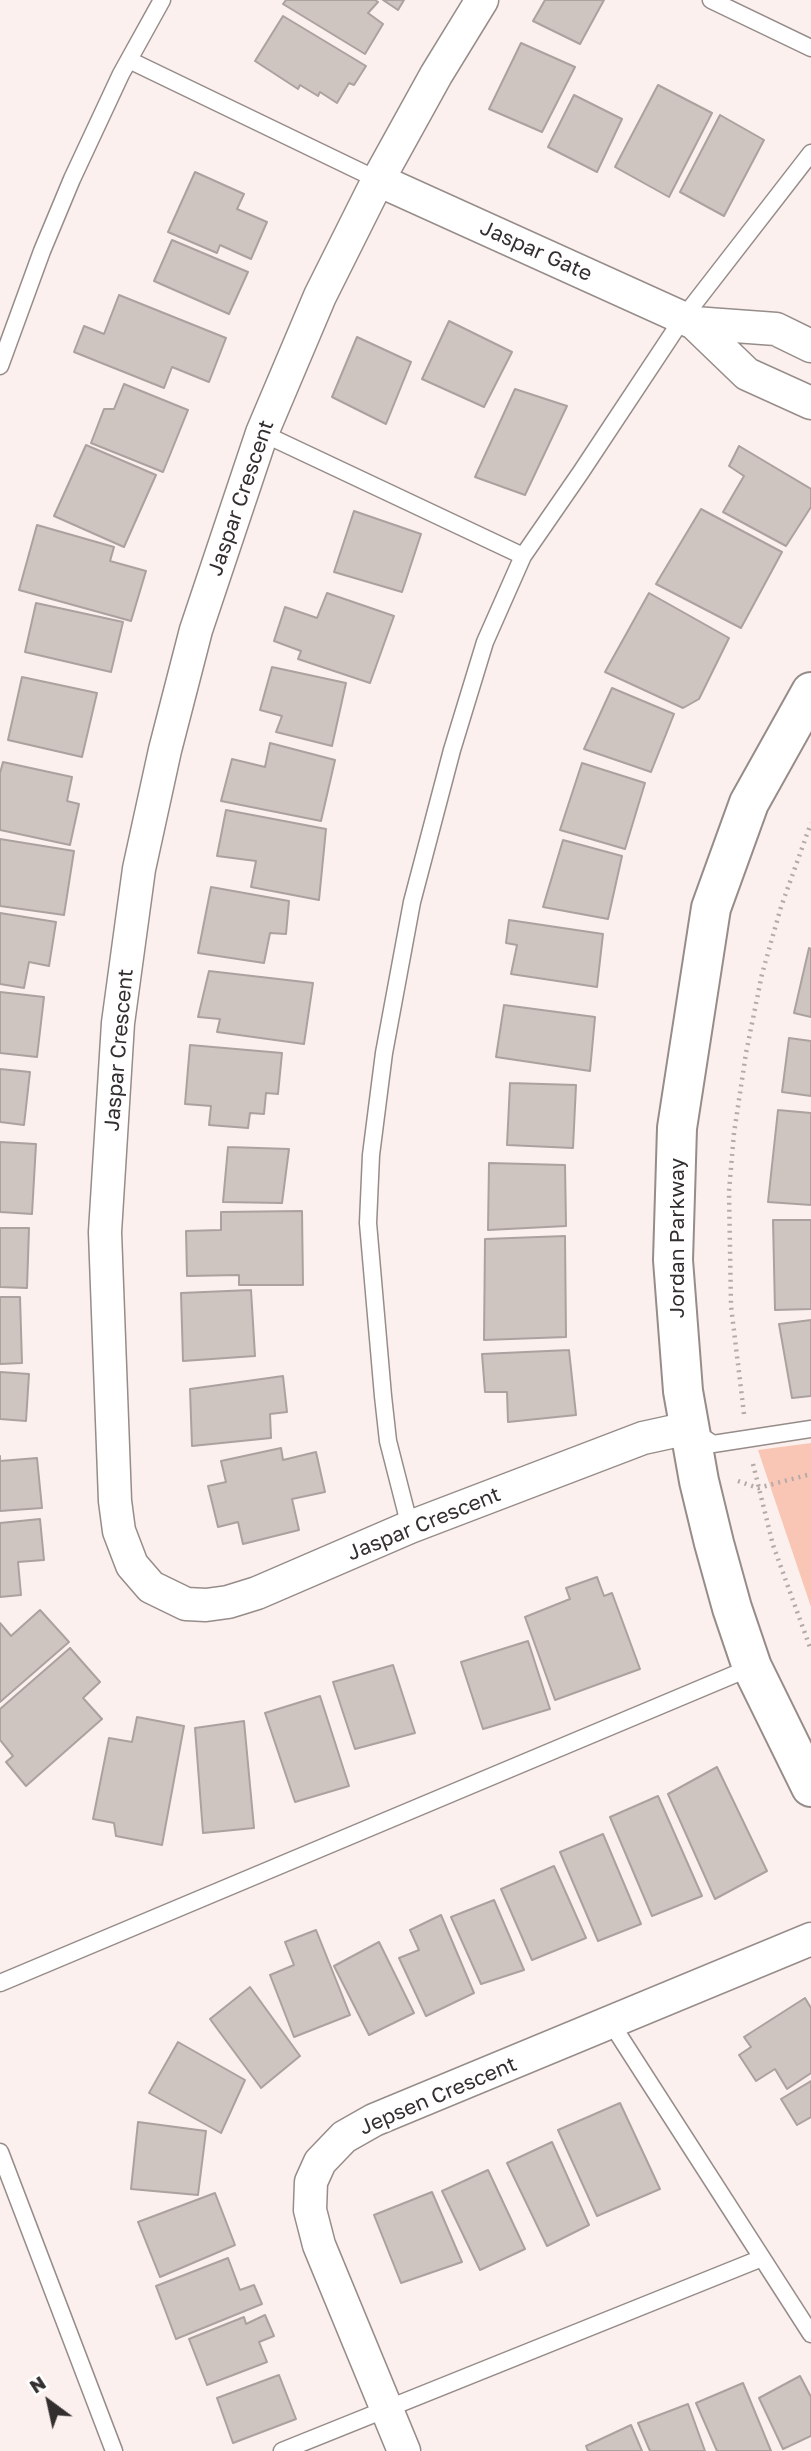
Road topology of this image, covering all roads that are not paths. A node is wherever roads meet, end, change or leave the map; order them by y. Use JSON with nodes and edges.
{"nodes":[{"id":1,"x":162,"y":0,"type":"edge"},
{"id":2,"x":482,"y":0,"type":"edge"},
{"id":3,"x":711,"y":0,"type":"edge"},
{"id":4,"x":811,"y":48,"type":"edge"},
{"id":5,"x":129,"y":60,"type":"junction"},
{"id":6,"x":811,"y":153,"type":"edge"},
{"id":7,"x":378,"y":180,"type":"junction"},
{"id":8,"x":689,"y":320,"type":"junction"},
{"id":9,"x":811,"y":346,"type":"edge"},
{"id":10,"x":0,"y":366,"type":"edge"},
{"id":11,"x":811,"y":403,"type":"edge"},
{"id":12,"x":262,"y":433,"type":"junction"},
{"id":13,"x":523,"y":556,"type":"junction"},
{"id":14,"x":811,"y":692,"type":"edge"},
{"id":15,"x":689,"y":1428,"type":"junction"},
{"id":16,"x":811,"y":1429,"type":"edge"},
{"id":17,"x":410,"y":1528,"type":"junction"},
{"id":18,"x":752,"y":1667,"type":"junction"},
{"id":19,"x":811,"y":1787,"type":"edge"},
{"id":20,"x":811,"y":1940,"type":"edge"},
{"id":21,"x":0,"y":1983,"type":"edge"},
{"id":22,"x":611,"y":2023,"type":"junction"},
{"id":23,"x":0,"y":2152,"type":"edge"},
{"id":24,"x":762,"y":2258,"type":"junction"},
{"id":25,"x":811,"y":2334,"type":"edge"},
{"id":26,"x":388,"y":2409,"type":"junction"},
{"id":27,"x":114,"y":2451,"type":"edge"},
{"id":28,"x":282,"y":2451,"type":"edge"},
{"id":29,"x":404,"y":2451,"type":"edge"}],
"edges":[{"from":1,"to":5,"type":"lane"},
{"from":2,"to":7,"type":"street","name":"Jaspar Crescent"},
{"from":3,"to":4,"type":"lane"},
{"from":5,"to":7,"type":"lane"},
{"from":5,"to":10,"type":"lane"},
{"from":6,"to":8,"type":"lane"},
{"from":7,"to":8,"type":"street","name":"Jaspar Gate"},
{"from":7,"to":12,"type":"street","name":"Jaspar Crescent"},
{"from":8,"to":9,"type":"street","name":"Jaspar Gate"},
{"from":8,"to":11,"type":"street","name":"Jaspar Gate"},
{"from":8,"to":13,"type":"lane"},
{"from":12,"to":13,"type":"lane"},
{"from":12,"to":17,"type":"street","name":"Jaspar Crescent"},
{"from":13,"to":17,"type":"lane"},
{"from":14,"to":15,"type":"street","name":"Jordan Parkway"},
{"from":15,"to":16,"type":"lane"},
{"from":15,"to":17,"type":"street","name":"Jaspar Crescent"},
{"from":15,"to":18,"type":"street","name":"Jordan Parkway"},
{"from":18,"to":19,"type":"street","name":"Jordan Parkway"},
{"from":18,"to":21,"type":"lane"},
{"from":20,"to":22,"type":"street","name":"Jepsen Crescent"},
{"from":22,"to":24,"type":"lane"},
{"from":22,"to":26,"type":"street","name":"Jepsen Crescent"},
{"from":23,"to":27,"type":"lane"},
{"from":24,"to":25,"type":"lane"},
{"from":24,"to":26,"type":"lane"},
{"from":26,"to":28,"type":"lane"},
{"from":26,"to":29,"type":"street","name":"Jepsen Crescent"}]}
